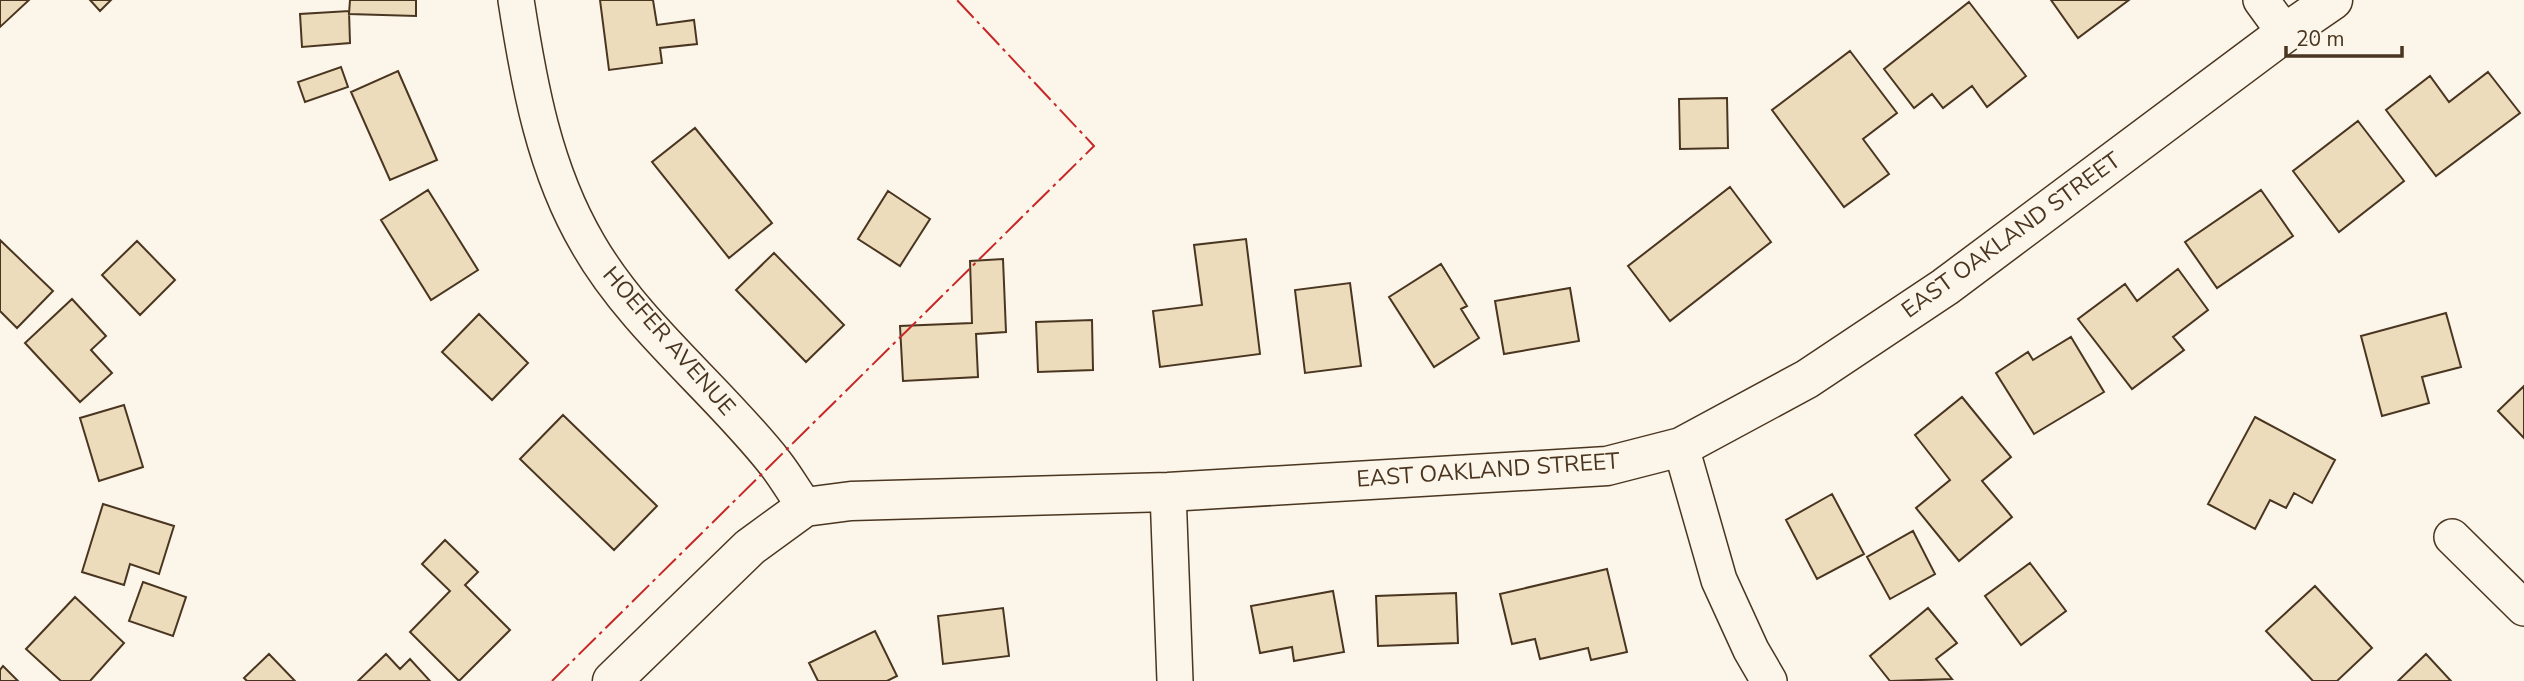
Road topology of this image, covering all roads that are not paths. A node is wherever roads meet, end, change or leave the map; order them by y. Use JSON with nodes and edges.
{"nodes":[{"id":1,"x":516,"y":0,"type":"edge"},
{"id":2,"x":2261,"y":0,"type":"edge"},
{"id":3,"x":2333,"y":0,"type":"edge"},
{"id":4,"x":2285,"y":33,"type":"junction"},
{"id":5,"x":1681,"y":447,"type":"junction"},
{"id":6,"x":1168,"y":492,"type":"junction"},
{"id":7,"x":804,"y":507,"type":"junction"},
{"id":8,"x":2452,"y":537,"type":"dead end"},
{"id":9,"x":2524,"y":608,"type":"edge"},
{"id":10,"x":612,"y":681,"type":"edge"},
{"id":11,"x":1175,"y":681,"type":"edge"},
{"id":12,"x":1769,"y":681,"type":"edge"}],
"edges":[{"from":1,"to":7,"type":"street","name":"HOEFER AVENUE"},
{"from":2,"to":4,"type":"street"},
{"from":3,"to":4,"type":"street","name":"EAST OAKLAND STREET"},
{"from":4,"to":5,"type":"street","name":"EAST OAKLAND STREET"},
{"from":5,"to":6,"type":"street","name":"EAST OAKLAND STREET"},
{"from":5,"to":12,"type":"street"},
{"from":6,"to":7,"type":"street","name":"EAST OAKLAND STREET"},
{"from":6,"to":11,"type":"street"},
{"from":7,"to":10,"type":"street","name":"EAST OAKLAND STREET"},
{"from":8,"to":9,"type":"street"}]}
